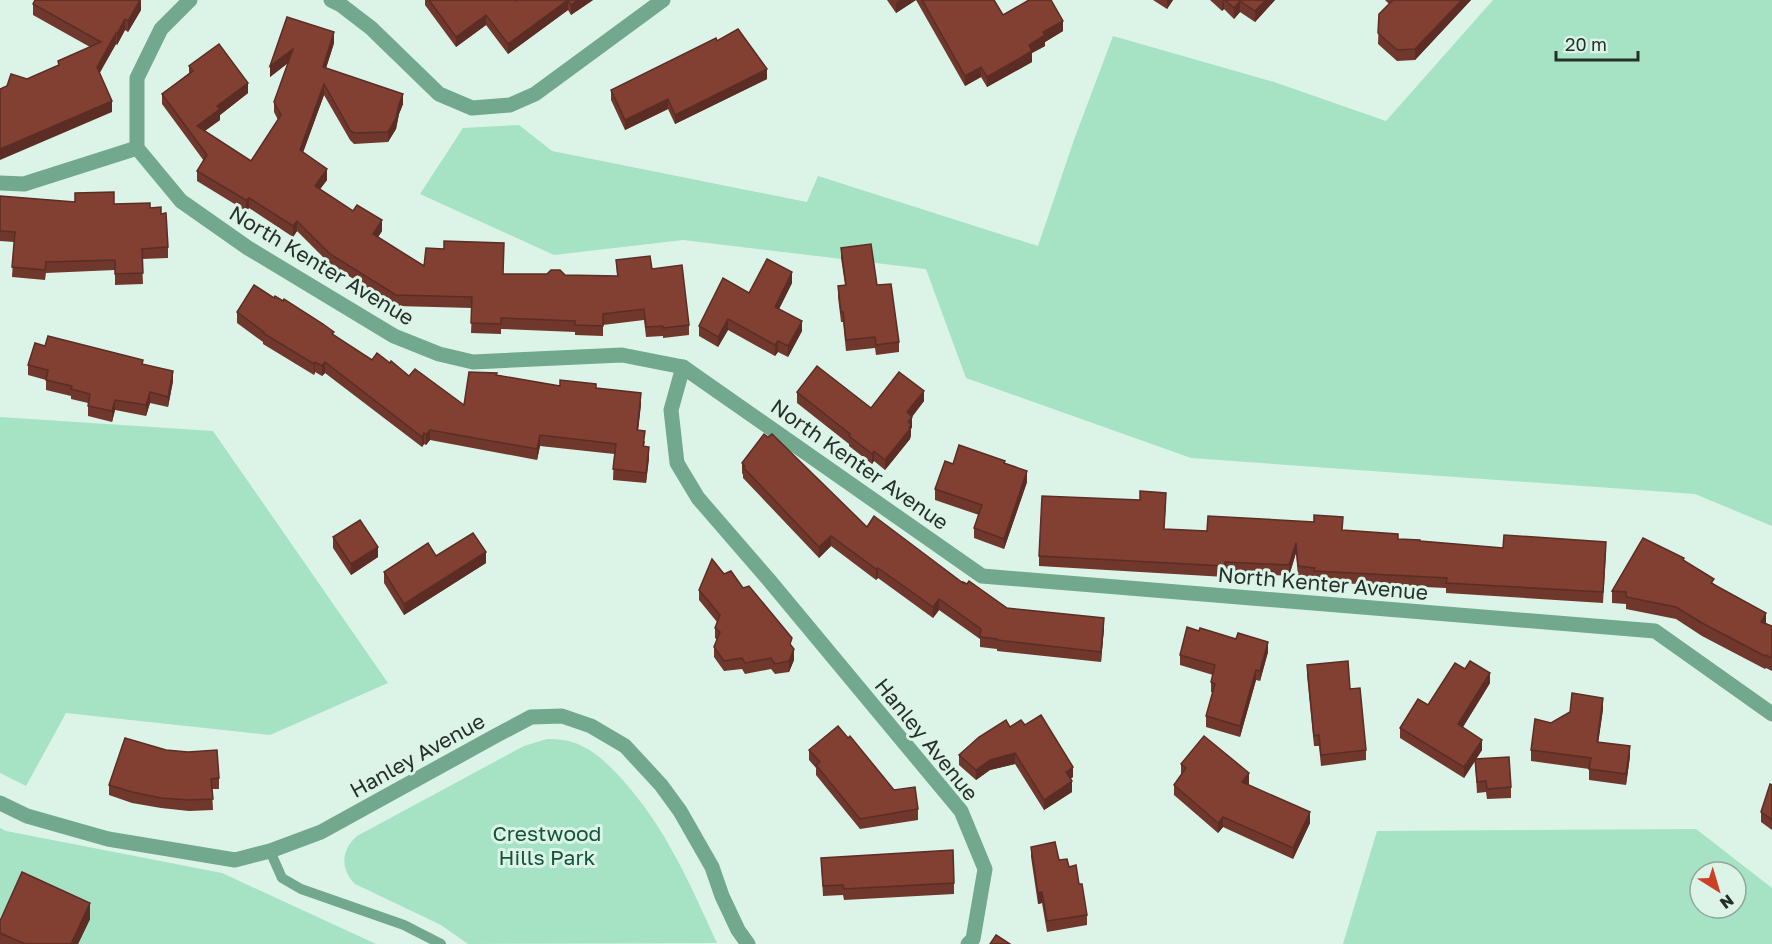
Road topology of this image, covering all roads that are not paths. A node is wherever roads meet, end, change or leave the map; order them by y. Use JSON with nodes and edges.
{"nodes":[{"id":1,"x":190,"y":0,"type":"edge"},
{"id":2,"x":331,"y":0,"type":"edge"},
{"id":3,"x":663,"y":0,"type":"edge"},
{"id":4,"x":137,"y":148,"type":"junction"},
{"id":5,"x":0,"y":183,"type":"edge"},
{"id":6,"x":683,"y":367,"type":"junction"},
{"id":7,"x":1772,"y":714,"type":"edge"},
{"id":8,"x":0,"y":803,"type":"edge"},
{"id":9,"x":270,"y":851,"type":"junction"},
{"id":10,"x":441,"y":944,"type":"edge"},
{"id":11,"x":748,"y":944,"type":"edge"},
{"id":12,"x":968,"y":944,"type":"edge"}],
"edges":[{"from":1,"to":4,"type":"street"},
{"from":2,"to":3,"type":"street"},
{"from":4,"to":5,"type":"street"},
{"from":4,"to":6,"type":"street","name":"North Kenter Avenue"},
{"from":6,"to":7,"type":"street","name":"North Kenter Avenue"},
{"from":6,"to":12,"type":"street","name":"Hanley Avenue"},
{"from":8,"to":9,"type":"street","name":"Hanley Avenue"},
{"from":9,"to":10,"type":"lane"},
{"from":9,"to":11,"type":"street","name":"Hanley Avenue"}]}
